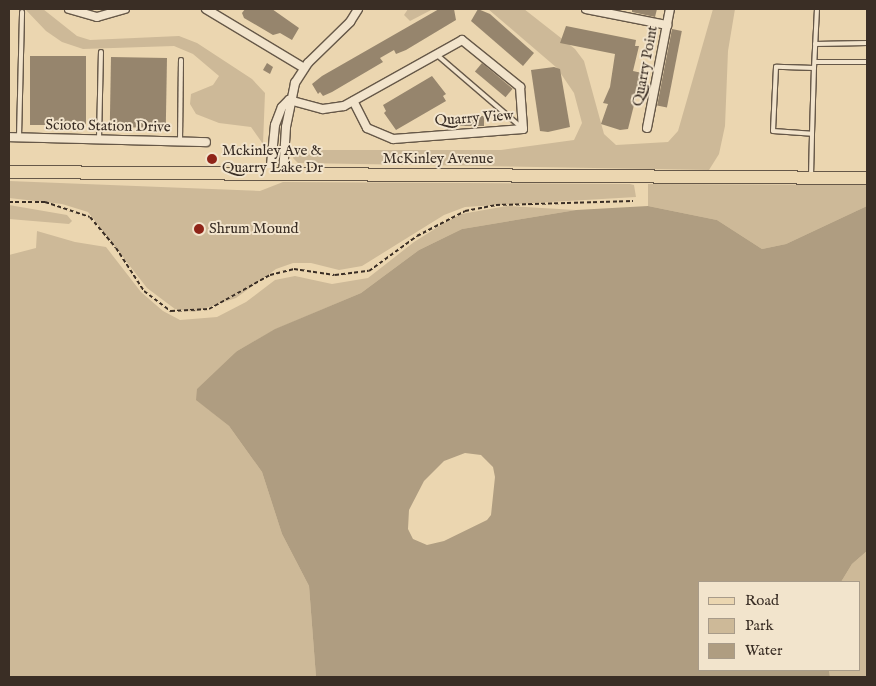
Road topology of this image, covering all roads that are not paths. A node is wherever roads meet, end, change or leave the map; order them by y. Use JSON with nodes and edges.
{"nodes":[{"id":1,"x":69,"y":9,"type":"edge"},
{"id":2,"x":125,"y":9,"type":"edge"},
{"id":3,"x":206,"y":9,"type":"edge"},
{"id":4,"x":358,"y":9,"type":"edge"},
{"id":5,"x":586,"y":9,"type":"edge"},
{"id":6,"x":670,"y":9,"type":"edge"},
{"id":7,"x":816,"y":9,"type":"edge"},
{"id":8,"x":22,"y":12,"type":"dead end"},
{"id":9,"x":667,"y":25,"type":"junction"},
{"id":10,"x":867,"y":42,"type":"edge"},
{"id":11,"x":815,"y":44,"type":"junction"},
{"id":12,"x":101,"y":52,"type":"dead end"},
{"id":13,"x":436,"y":54,"type":"junction"},
{"id":14,"x":181,"y":60,"type":"dead end"},
{"id":15,"x":815,"y":62,"type":"junction"},
{"id":16,"x":867,"y":62,"type":"edge"},
{"id":17,"x":304,"y":68,"type":"junction"},
{"id":18,"x":814,"y":68,"type":"junction"},
{"id":19,"x":289,"y":100,"type":"junction"},
{"id":20,"x":353,"y":101,"type":"junction"},
{"id":21,"x":275,"y":125,"type":"junction"},
{"id":22,"x":286,"y":127,"type":"junction"},
{"id":23,"x":647,"y":128,"type":"dead end"},
{"id":24,"x":523,"y":129,"type":"junction"},
{"id":25,"x":812,"y":134,"type":"junction"},
{"id":26,"x":9,"y":137,"type":"edge"},
{"id":27,"x":19,"y":138,"type":"junction"},
{"id":28,"x":99,"y":140,"type":"junction"},
{"id":29,"x":180,"y":142,"type":"junction"},
{"id":30,"x":206,"y":142,"type":"dead end"},
{"id":31,"x":9,"y":172,"type":"edge"},
{"id":32,"x":270,"y":175,"type":"junction"},
{"id":33,"x":283,"y":175,"type":"junction"},
{"id":34,"x":811,"y":178,"type":"junction"},
{"id":35,"x":867,"y":178,"type":"edge"}],
"edges":[{"from":1,"to":2,"type":"street"},
{"from":3,"to":17,"type":"street"},
{"from":4,"to":17,"type":"street"},
{"from":5,"to":9,"type":"street"},
{"from":6,"to":9,"type":"street","name":"Quarry Point"},
{"from":7,"to":11,"type":"lane"},
{"from":8,"to":27,"type":"lane"},
{"from":9,"to":23,"type":"street","name":"Quarry Point"},
{"from":10,"to":11,"type":"lane"},
{"from":11,"to":15,"type":"lane"},
{"from":12,"to":28,"type":"lane"},
{"from":13,"to":20,"type":"street","name":"Quarry View"},
{"from":13,"to":24,"type":"lane"},
{"from":13,"to":24,"type":"street","name":"Quarry View"},
{"from":14,"to":29,"type":"lane"},
{"from":15,"to":16,"type":"lane"},
{"from":15,"to":18,"type":"lane"},
{"from":17,"to":19,"type":"street"},
{"from":18,"to":25,"type":"lane"},
{"from":18,"to":25,"type":"lane"},
{"from":19,"to":20,"type":"street","name":"Quarry View"},
{"from":19,"to":21,"type":"street"},
{"from":19,"to":22,"type":"street"},
{"from":20,"to":24,"type":"street","name":"Quarry View"},
{"from":21,"to":22,"type":"lane"},
{"from":21,"to":32,"type":"street"},
{"from":22,"to":33,"type":"street"},
{"from":25,"to":34,"type":"lane"},
{"from":26,"to":27,"type":"street","name":"Scioto Station Drive"},
{"from":27,"to":28,"type":"street","name":"Scioto Station Drive"},
{"from":28,"to":29,"type":"street","name":"Scioto Station Drive"},
{"from":29,"to":30,"type":"street","name":"Scioto Station Drive"},
{"from":31,"to":32,"type":"main road","name":"McKinley Avenue"},
{"from":32,"to":33,"type":"main road","name":"McKinley Avenue"},
{"from":33,"to":34,"type":"main road","name":"McKinley Avenue"},
{"from":34,"to":35,"type":"main road","name":"McKinley Avenue"}]}
